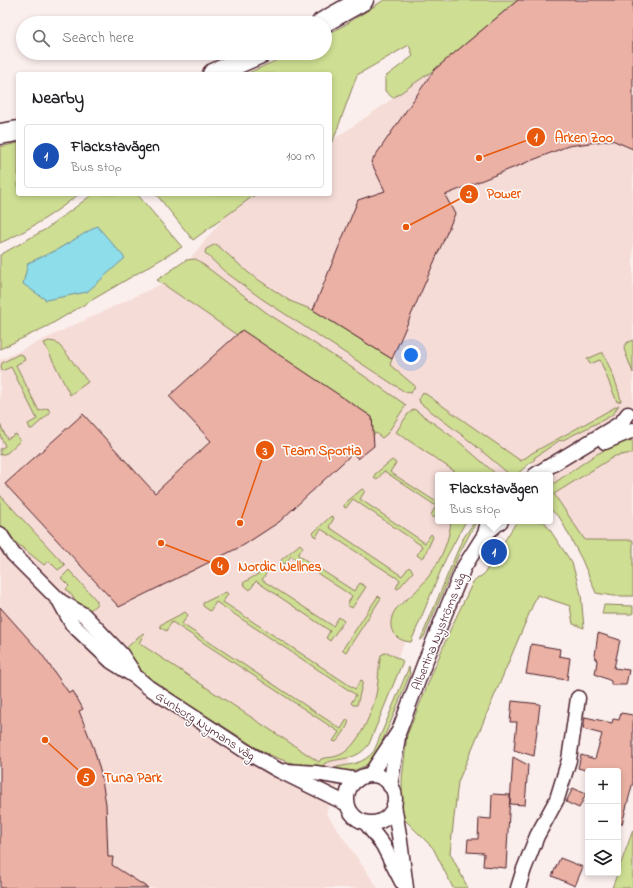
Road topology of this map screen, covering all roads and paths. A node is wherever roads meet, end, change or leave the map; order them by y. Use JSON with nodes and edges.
{"nodes":[{"id":1,"x":363,"y":0,"type":"edge"},
{"id":2,"x":332,"y":17,"type":"edge"},
{"id":3,"x":245,"y":60,"type":"edge"},
{"id":4,"x":218,"y":72,"type":"edge"},
{"id":5,"x":16,"y":130,"type":"edge"},
{"id":6,"x":0,"y":134,"type":"edge"},
{"id":7,"x":631,"y":410,"type":"edge"},
{"id":8,"x":633,"y":428,"type":"edge"},
{"id":9,"x":540,"y":472,"type":"edge"},
{"id":10,"x":553,"y":474,"type":"edge"},
{"id":11,"x":487,"y":528,"type":"edge"},
{"id":12,"x":0,"y":534,"type":"edge"},
{"id":13,"x":0,"y":545,"type":"edge"},
{"id":14,"x":14,"y":554,"type":"junction"},
{"id":15,"x":578,"y":698,"type":"dead end"},
{"id":16,"x":399,"y":731,"type":"junction"},
{"id":17,"x":278,"y":770,"type":"junction"},
{"id":18,"x":370,"y":775,"type":"junction"},
{"id":19,"x":357,"y":780,"type":"junction"},
{"id":20,"x":390,"y":786,"type":"junction"},
{"id":21,"x":347,"y":804,"type":"junction"},
{"id":22,"x":394,"y":805,"type":"junction"},
{"id":23,"x":366,"y":823,"type":"junction"},
{"id":24,"x":405,"y":888,"type":"edge"},
{"id":25,"x":518,"y":888,"type":"edge"}],
"edges":[{"from":1,"to":2,"type":"main road"},
{"from":3,"to":4,"type":"main road"},
{"from":5,"to":6,"type":"main road"},
{"from":7,"to":8,"type":"street"},
{"from":7,"to":9,"type":"street"},
{"from":8,"to":10,"type":"street"},
{"from":11,"to":16,"type":"street","name":"Albertina Nyströms väg"},
{"from":12,"to":14,"type":"street","name":"Gunborg Nymans väg"},
{"from":13,"to":14,"type":"street","name":"Gunborg Nymans väg"},
{"from":14,"to":17,"type":"street","name":"Gunborg Nymans väg"},
{"from":15,"to":25,"type":"street"},
{"from":16,"to":18,"type":"street","name":"Albertina Nyströms väg"},
{"from":16,"to":20,"type":"street","name":"Albertina Nyströms väg"},
{"from":17,"to":19,"type":"street","name":"Gunborg Nymans väg"},
{"from":17,"to":21,"type":"street","name":"Gunborg Nymans väg"},
{"from":18,"to":19,"type":"street"},
{"from":18,"to":20,"type":"street"},
{"from":19,"to":21,"type":"street"},
{"from":20,"to":22,"type":"street"},
{"from":21,"to":23,"type":"street"},
{"from":22,"to":23,"type":"street"},
{"from":22,"to":24,"type":"street"},
{"from":23,"to":24,"type":"street"}]}
